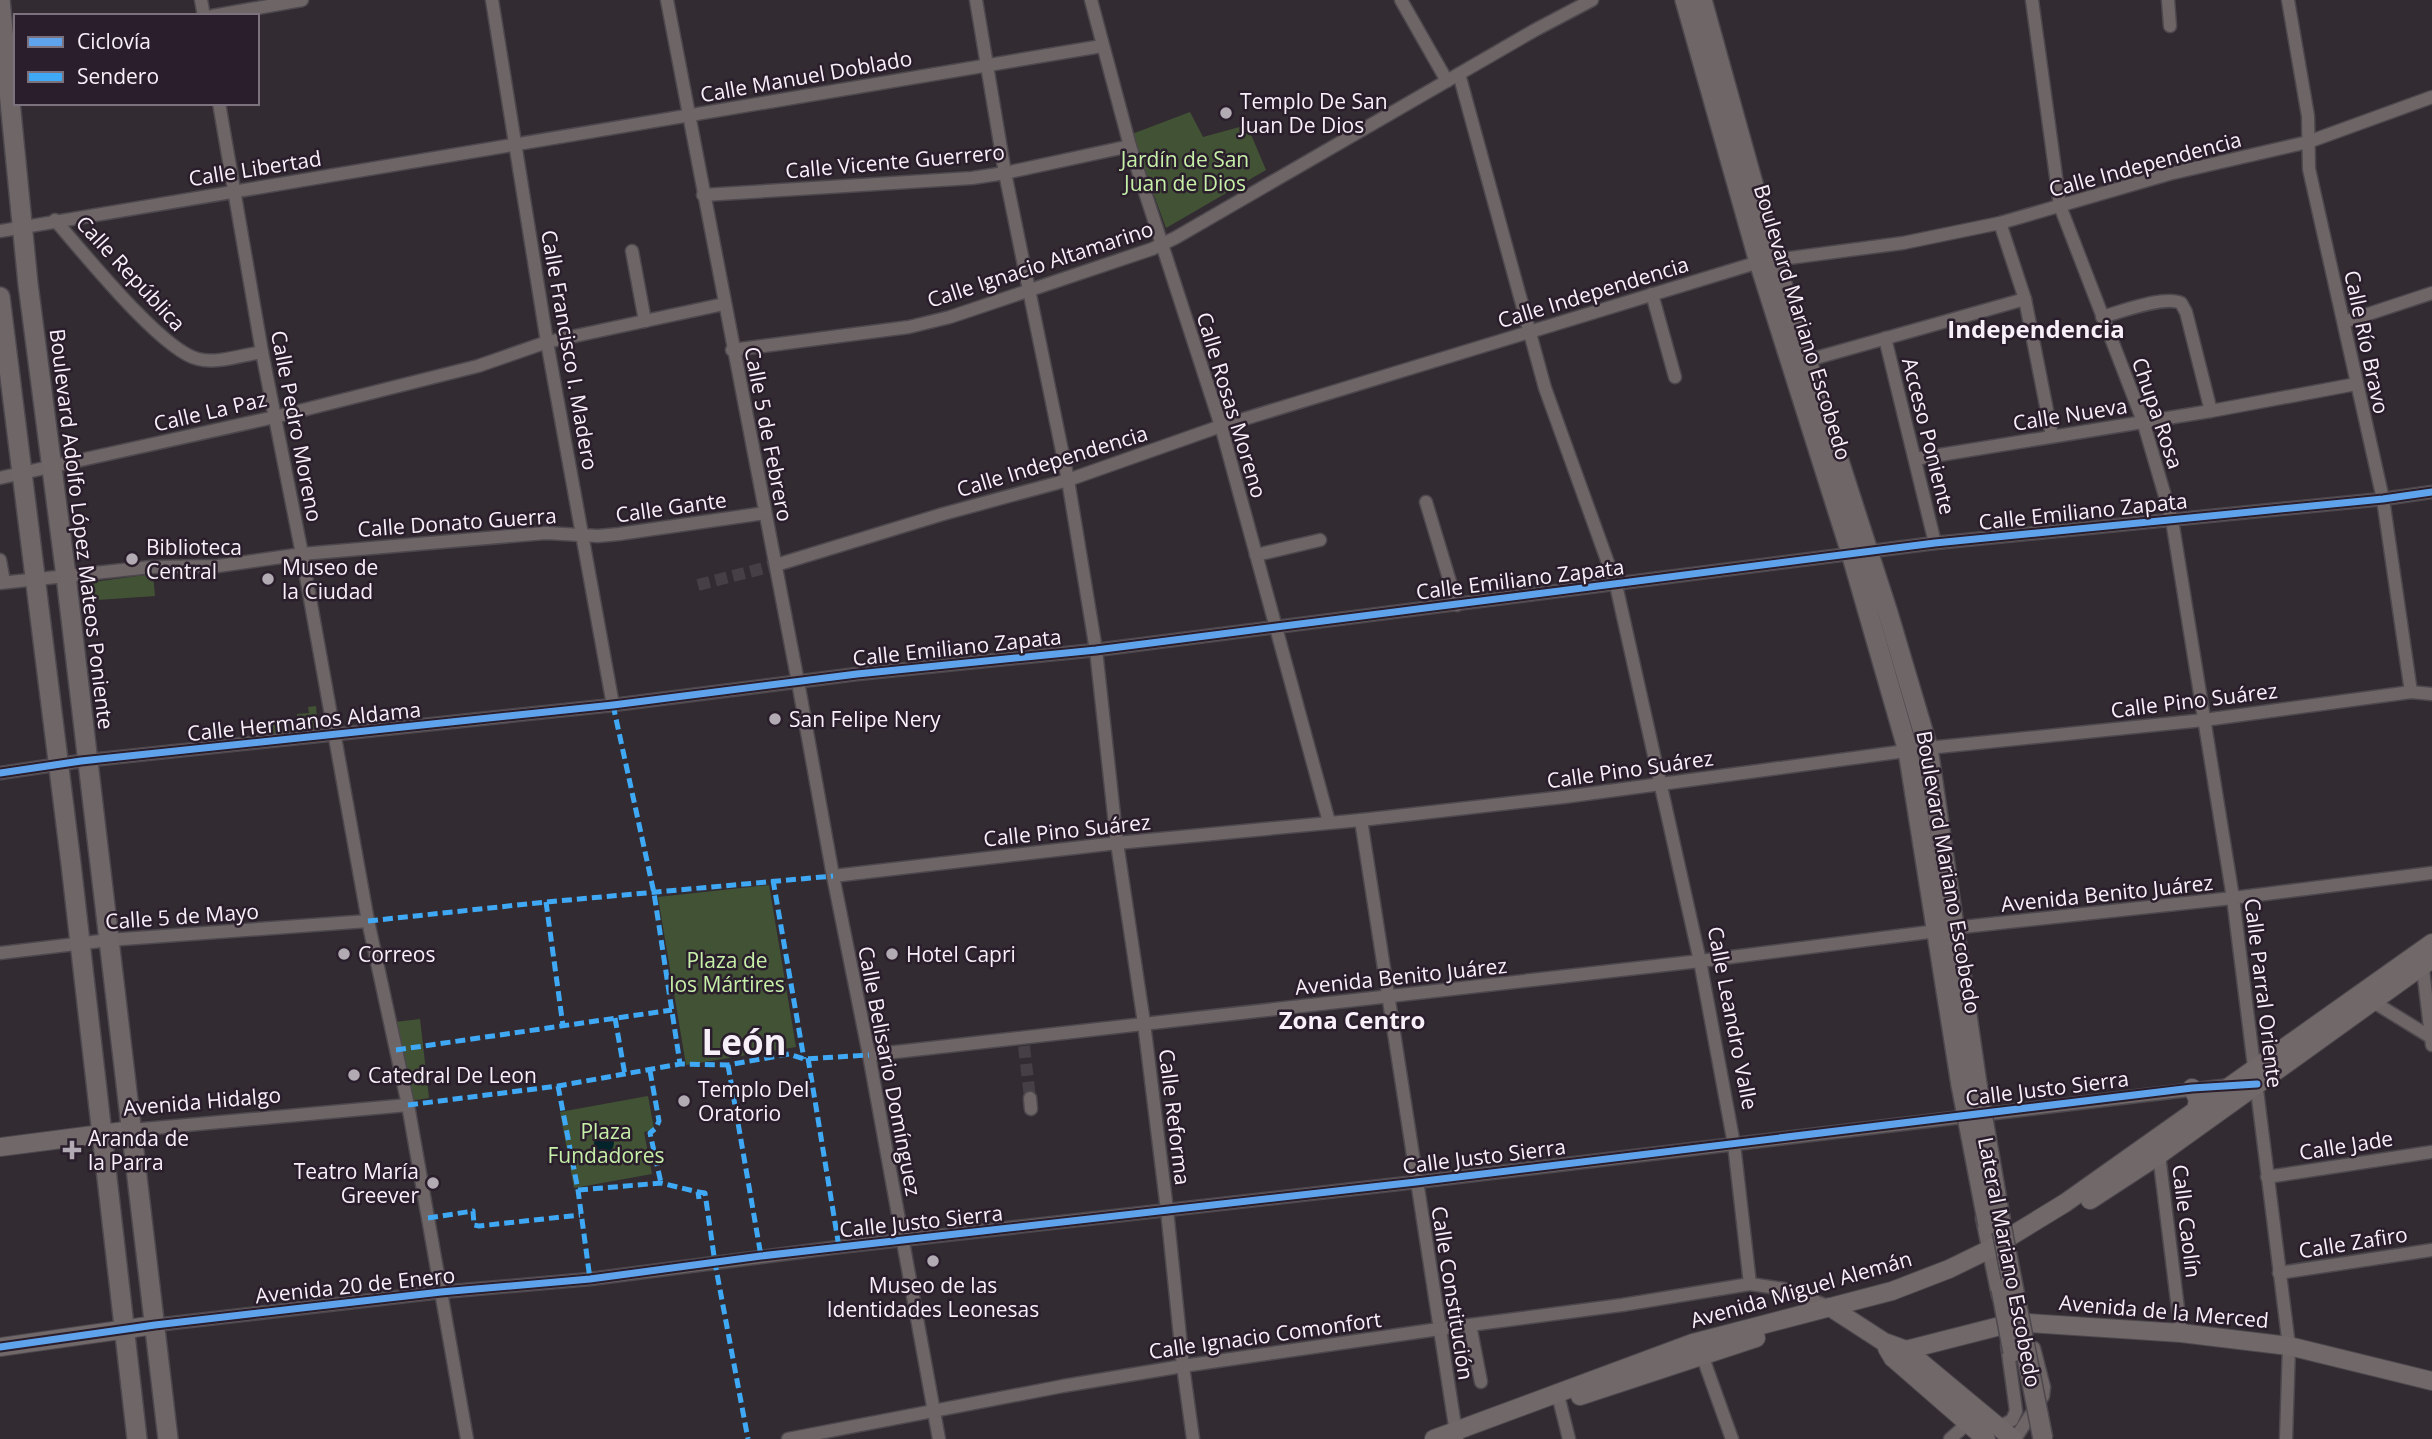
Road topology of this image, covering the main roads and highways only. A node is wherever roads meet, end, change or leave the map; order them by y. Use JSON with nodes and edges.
{"nodes":[{"id":1,"x":0,"y":0,"type":"edge"},
{"id":2,"x":1685,"y":0,"type":"edge"},
{"id":3,"x":1702,"y":0,"type":"edge"},
{"id":4,"x":1766,"y":260,"type":"junction"},
{"id":5,"x":0,"y":297,"type":"edge"},
{"id":6,"x":1860,"y":553,"type":"junction"},
{"id":7,"x":2427,"y":955,"type":"edge"},
{"id":8,"x":2255,"y":1076,"type":"junction"},
{"id":9,"x":2192,"y":1088,"type":"road end"},
{"id":10,"x":1970,"y":1090,"type":"junction"},
{"id":11,"x":2196,"y":1111,"type":"junction"},
{"id":12,"x":132,"y":1130,"type":"junction"},
{"id":13,"x":102,"y":1133,"type":"junction"},
{"id":14,"x":0,"y":1147,"type":"edge"},
{"id":15,"x":2012,"y":1241,"type":"junction"},
{"id":16,"x":1835,"y":1310,"type":"junction"},
{"id":17,"x":155,"y":1325,"type":"junction"},
{"id":18,"x":124,"y":1329,"type":"junction"},
{"id":19,"x":0,"y":1347,"type":"edge"},
{"id":20,"x":1900,"y":1354,"type":"junction"},
{"id":21,"x":2432,"y":1381,"type":"edge"},
{"id":22,"x":1992,"y":1433,"type":"edge"},
{"id":23,"x":1459,"y":1436,"type":"edge"},
{"id":24,"x":137,"y":1439,"type":"edge"},
{"id":25,"x":168,"y":1439,"type":"edge"},
{"id":26,"x":1434,"y":1439,"type":"edge"},
{"id":27,"x":2014,"y":1439,"type":"edge"},
{"id":28,"x":2030,"y":1439,"type":"edge"},
{"id":29,"x":2043,"y":1439,"type":"edge"}],
"edges":[{"from":1,"to":12,"type":"main road","name":"Boulevard Adolfo López Mateos Poniente"},
{"from":2,"to":4,"type":"main road","name":"Boulevard Mariano Escobedo"},
{"from":3,"to":4,"type":"main road","name":"Boulevard Mariano Escobedo"},
{"from":4,"to":6,"type":"main road","name":"Boulevard Mariano Escobedo"},
{"from":4,"to":6,"type":"main road","name":"Boulevard Mariano Escobedo"},
{"from":5,"to":13,"type":"main road"},
{"from":6,"to":10,"type":"main road","name":"Boulevard Mariano Escobedo"},
{"from":7,"to":8,"type":"main road","name":"Avenida Miguel Alemán"},
{"from":8,"to":11,"type":"main road","name":"Avenida Miguel Alemán"},
{"from":8,"to":15,"type":"main road","name":"Avenida Miguel Alemán"},
{"from":9,"to":11,"type":"main road"},
{"from":10,"to":28,"type":"main road","name":"Boulevard Mariano Escobedo","bridge":true},
{"from":10,"to":29,"type":"main road","name":"Boulevard Mariano Escobedo","bridge":true},
{"from":11,"to":15,"type":"main road","name":"Avenida Miguel Alemán"},
{"from":12,"to":13,"type":"main road","name":"Avenida Hidalgo"},
{"from":12,"to":17,"type":"main road","name":"Boulevard Adolfo López Mateos Poniente"},
{"from":13,"to":14,"type":"main road","name":"Avenida Hidalgo"},
{"from":13,"to":18,"type":"main road"},
{"from":15,"to":16,"type":"main road","name":"Avenida Miguel Alemán"},
{"from":16,"to":20,"type":"main road"},
{"from":16,"to":23,"type":"main road","name":"Avenida Miguel Alemán"},
{"from":16,"to":23,"type":"main road","name":"Avenida Miguel Alemán"},
{"from":17,"to":18,"type":"main road","name":"Avenida 20 de Enero"},
{"from":17,"to":25,"type":"main road","name":"Boulevard Adolfo López Mateos Poniente"},
{"from":18,"to":19,"type":"main road","name":"Avenida 20 de Enero"},
{"from":18,"to":24,"type":"main road"},
{"from":20,"to":21,"type":"main road","name":"Avenida de la Merced"},
{"from":20,"to":22,"type":"main road"},
{"from":20,"to":22,"type":"main road"},
{"from":22,"to":27,"type":"main road"},
{"from":23,"to":26,"type":"main road","name":"Avenida Miguel Alemán"}]}
